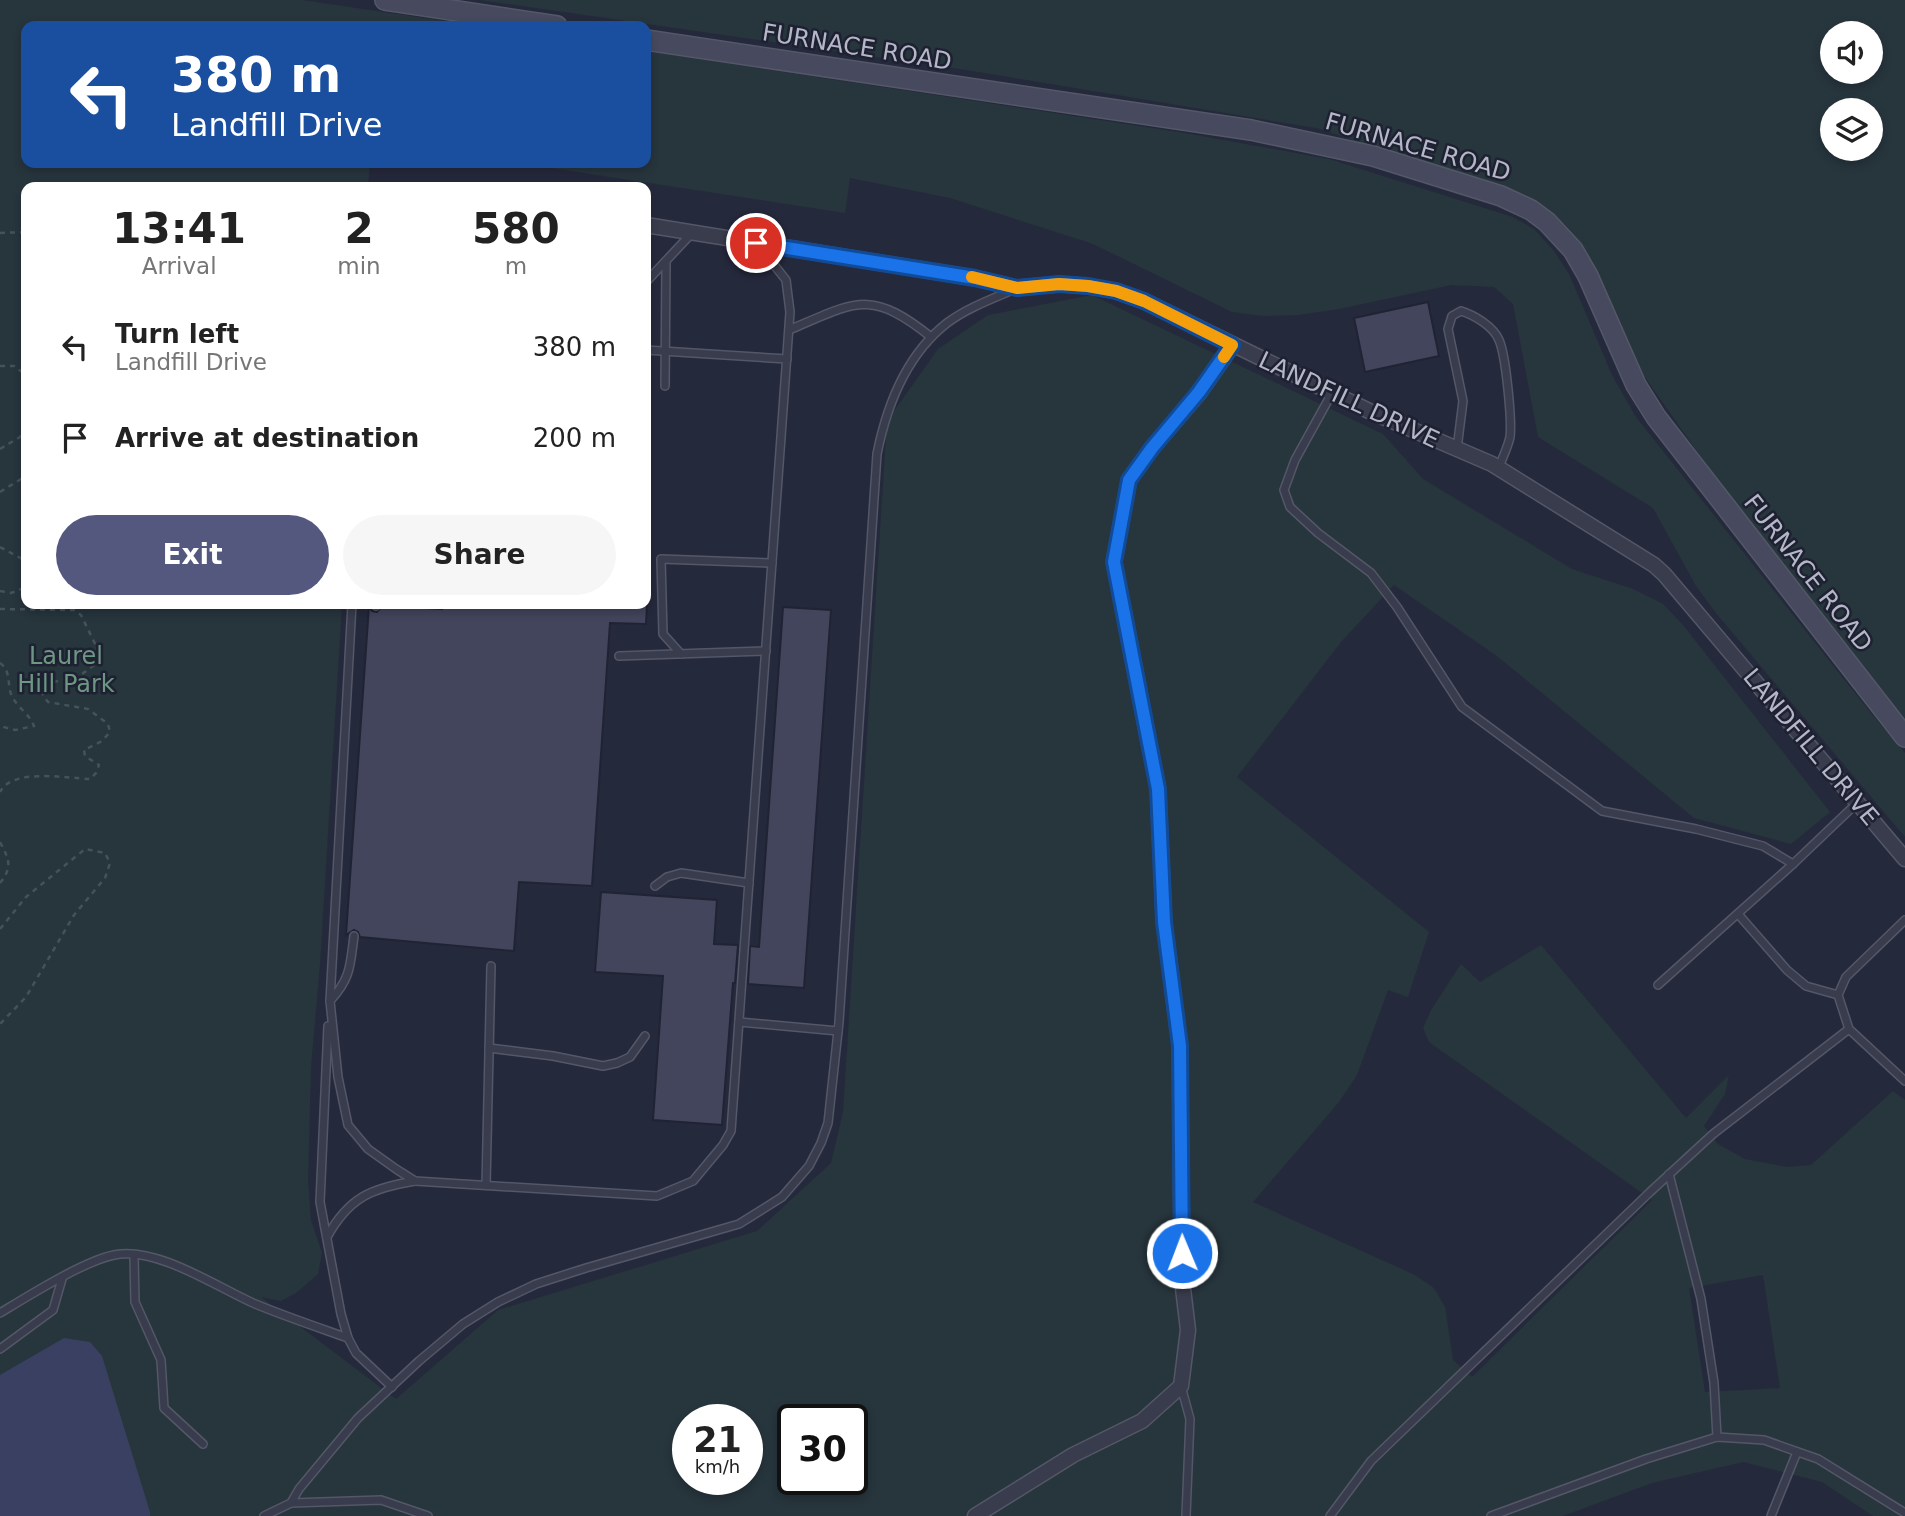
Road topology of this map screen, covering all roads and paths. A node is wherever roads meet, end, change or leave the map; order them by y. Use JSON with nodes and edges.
{"nodes":[{"id":1,"x":385,"y":0,"type":"edge"},
{"id":2,"x":524,"y":21,"type":"edge"},
{"id":3,"x":651,"y":41,"type":"edge"},
{"id":4,"x":651,"y":226,"type":"edge"},
{"id":5,"x":21,"y":232,"type":"edge"},
{"id":6,"x":693,"y":232,"type":"junction"},
{"id":7,"x":0,"y":233,"type":"edge"},
{"id":8,"x":756,"y":243,"type":"junction"},
{"id":9,"x":666,"y":262,"type":"junction"},
{"id":10,"x":651,"y":278,"type":"edge"},
{"id":11,"x":1017,"y":288,"type":"junction"},
{"id":12,"x":789,"y":330,"type":"junction"},
{"id":13,"x":930,"y":337,"type":"junction"},
{"id":14,"x":1232,"y":345,"type":"junction"},
{"id":15,"x":651,"y":351,"type":"edge"},
{"id":16,"x":664,"y":352,"type":"junction"},
{"id":17,"x":786,"y":359,"type":"junction"},
{"id":18,"x":0,"y":366,"type":"edge"},
{"id":19,"x":21,"y":371,"type":"edge"},
{"id":20,"x":665,"y":386,"type":"dead end"},
{"id":21,"x":1332,"y":393,"type":"junction"},
{"id":22,"x":21,"y":436,"type":"edge"},
{"id":23,"x":0,"y":449,"type":"edge"},
{"id":24,"x":1457,"y":450,"type":"junction"},
{"id":25,"x":1499,"y":468,"type":"junction"},
{"id":26,"x":21,"y":479,"type":"edge"},
{"id":27,"x":0,"y":492,"type":"edge"},
{"id":28,"x":0,"y":547,"type":"edge"},
{"id":29,"x":21,"y":558,"type":"edge"},
{"id":30,"x":772,"y":563,"type":"junction"},
{"id":31,"x":21,"y":589,"type":"edge"},
{"id":32,"x":0,"y":591,"type":"edge"},
{"id":33,"x":0,"y":609,"type":"edge"},
{"id":34,"x":352,"y":609,"type":"edge"},
{"id":35,"x":766,"y":651,"type":"junction"},
{"id":36,"x":681,"y":654,"type":"junction"},
{"id":37,"x":619,"y":656,"type":"dead end"},
{"id":38,"x":0,"y":663,"type":"edge"},
{"id":39,"x":0,"y":726,"type":"edge"},
{"id":40,"x":1905,"y":737,"type":"edge"},
{"id":41,"x":0,"y":792,"type":"edge"},
{"id":42,"x":1857,"y":803,"type":"junction"},
{"id":43,"x":0,"y":842,"type":"edge"},
{"id":44,"x":1905,"y":859,"type":"edge"},
{"id":45,"x":1793,"y":864,"type":"junction"},
{"id":46,"x":0,"y":883,"type":"edge"},
{"id":47,"x":749,"y":883,"type":"junction"},
{"id":48,"x":654,"y":886,"type":"dead end"},
{"id":49,"x":1738,"y":914,"type":"junction"},
{"id":50,"x":1905,"y":920,"type":"edge"},
{"id":51,"x":0,"y":929,"type":"edge"},
{"id":52,"x":354,"y":936,"type":"dead end"},
{"id":53,"x":491,"y":965,"type":"dead end"},
{"id":54,"x":1658,"y":985,"type":"dead end"},
{"id":55,"x":1838,"y":995,"type":"junction"},
{"id":56,"x":330,"y":1001,"type":"junction"},
{"id":57,"x":739,"y":1021,"type":"junction"},
{"id":58,"x":0,"y":1024,"type":"edge"},
{"id":59,"x":1849,"y":1028,"type":"junction"},
{"id":60,"x":838,"y":1031,"type":"junction"},
{"id":61,"x":645,"y":1036,"type":"dead end"},
{"id":62,"x":489,"y":1048,"type":"junction"},
{"id":63,"x":1905,"y":1082,"type":"edge"},
{"id":64,"x":1669,"y":1174,"type":"junction"},
{"id":65,"x":415,"y":1181,"type":"junction"},
{"id":66,"x":486,"y":1185,"type":"junction"},
{"id":67,"x":327,"y":1238,"type":"junction"},
{"id":68,"x":134,"y":1255,"type":"junction"},
{"id":69,"x":62,"y":1279,"type":"junction"},
{"id":70,"x":0,"y":1312,"type":"edge"},
{"id":71,"x":348,"y":1338,"type":"junction"},
{"id":72,"x":0,"y":1349,"type":"edge"},
{"id":73,"x":1181,"y":1386,"type":"junction"},
{"id":74,"x":392,"y":1387,"type":"junction"},
{"id":75,"x":1717,"y":1437,"type":"junction"},
{"id":76,"x":203,"y":1444,"type":"dead end"},
{"id":77,"x":1797,"y":1452,"type":"junction"},
{"id":78,"x":291,"y":1503,"type":"junction"},
{"id":79,"x":1905,"y":1513,"type":"edge"},
{"id":80,"x":1502,"y":1514,"type":"edge"},
{"id":81,"x":264,"y":1516,"type":"edge"},
{"id":82,"x":428,"y":1516,"type":"edge"},
{"id":83,"x":975,"y":1516,"type":"edge"},
{"id":84,"x":1186,"y":1516,"type":"edge"},
{"id":85,"x":1330,"y":1516,"type":"edge"},
{"id":86,"x":1492,"y":1516,"type":"edge"},
{"id":87,"x":1771,"y":1516,"type":"edge"}],
"edges":[{"from":1,"to":2,"type":"main road"},
{"from":3,"to":40,"type":"main road","name":"FURNACE ROAD"},
{"from":4,"to":6,"type":"street","name":"LANDFILL DRIVE"},
{"from":5,"to":7,"type":"path"},
{"from":6,"to":8,"type":"street","name":"LANDFILL DRIVE"},
{"from":6,"to":9,"type":"lane"},
{"from":8,"to":11,"type":"street","name":"LANDFILL DRIVE"},
{"from":8,"to":12,"type":"lane"},
{"from":9,"to":10,"type":"lane"},
{"from":9,"to":16,"type":"lane"},
{"from":11,"to":13,"type":"lane"},
{"from":11,"to":14,"type":"street","name":"LANDFILL DRIVE"},
{"from":12,"to":13,"type":"lane"},
{"from":12,"to":17,"type":"lane"},
{"from":13,"to":60,"type":"lane"},
{"from":14,"to":21,"type":"street","name":"LANDFILL DRIVE"},
{"from":14,"to":73,"type":"street"},
{"from":15,"to":16,"type":"lane"},
{"from":16,"to":17,"type":"lane"},
{"from":16,"to":20,"type":"lane"},
{"from":17,"to":30,"type":"lane"},
{"from":18,"to":19,"type":"path"},
{"from":21,"to":24,"type":"street","name":"LANDFILL DRIVE"},
{"from":21,"to":45,"type":"lane"},
{"from":22,"to":23,"type":"path"},
{"from":24,"to":25,"type":"street","name":"LANDFILL DRIVE"},
{"from":24,"to":25,"type":"lane"},
{"from":25,"to":42,"type":"street","name":"LANDFILL DRIVE"},
{"from":26,"to":27,"type":"path"},
{"from":28,"to":29,"type":"path"},
{"from":30,"to":35,"type":"lane"},
{"from":30,"to":36,"type":"lane"},
{"from":31,"to":32,"type":"path"},
{"from":33,"to":41,"type":"path"},
{"from":34,"to":56,"type":"lane"},
{"from":35,"to":36,"type":"lane"},
{"from":35,"to":47,"type":"lane"},
{"from":36,"to":37,"type":"lane"},
{"from":38,"to":39,"type":"path"},
{"from":42,"to":44,"type":"street","name":"LANDFILL DRIVE"},
{"from":42,"to":45,"type":"lane"},
{"from":43,"to":46,"type":"path"},
{"from":45,"to":49,"type":"lane"},
{"from":47,"to":48,"type":"lane"},
{"from":47,"to":57,"type":"lane"},
{"from":49,"to":54,"type":"lane"},
{"from":49,"to":55,"type":"lane"},
{"from":50,"to":55,"type":"lane"},
{"from":51,"to":58,"type":"path"},
{"from":52,"to":56,"type":"lane"},
{"from":53,"to":62,"type":"lane"},
{"from":55,"to":59,"type":"lane"},
{"from":56,"to":65,"type":"lane"},
{"from":56,"to":67,"type":"lane"},
{"from":57,"to":60,"type":"lane"},
{"from":57,"to":66,"type":"lane"},
{"from":59,"to":63,"type":"lane"},
{"from":59,"to":64,"type":"lane"},
{"from":60,"to":74,"type":"lane"},
{"from":61,"to":62,"type":"lane"},
{"from":62,"to":66,"type":"lane"},
{"from":64,"to":75,"type":"lane"},
{"from":64,"to":85,"type":"lane"},
{"from":65,"to":66,"type":"lane"},
{"from":65,"to":67,"type":"lane"},
{"from":67,"to":71,"type":"lane"},
{"from":68,"to":69,"type":"lane"},
{"from":68,"to":71,"type":"lane"},
{"from":68,"to":76,"type":"lane"},
{"from":69,"to":70,"type":"lane"},
{"from":69,"to":72,"type":"lane"},
{"from":71,"to":74,"type":"lane"},
{"from":73,"to":83,"type":"street"},
{"from":73,"to":84,"type":"lane"},
{"from":74,"to":78,"type":"lane"},
{"from":75,"to":77,"type":"lane"},
{"from":75,"to":80,"type":"lane"},
{"from":77,"to":79,"type":"lane"},
{"from":77,"to":87,"type":"lane"},
{"from":78,"to":81,"type":"lane"},
{"from":78,"to":82,"type":"lane"},
{"from":80,"to":86,"type":"lane"}]}
